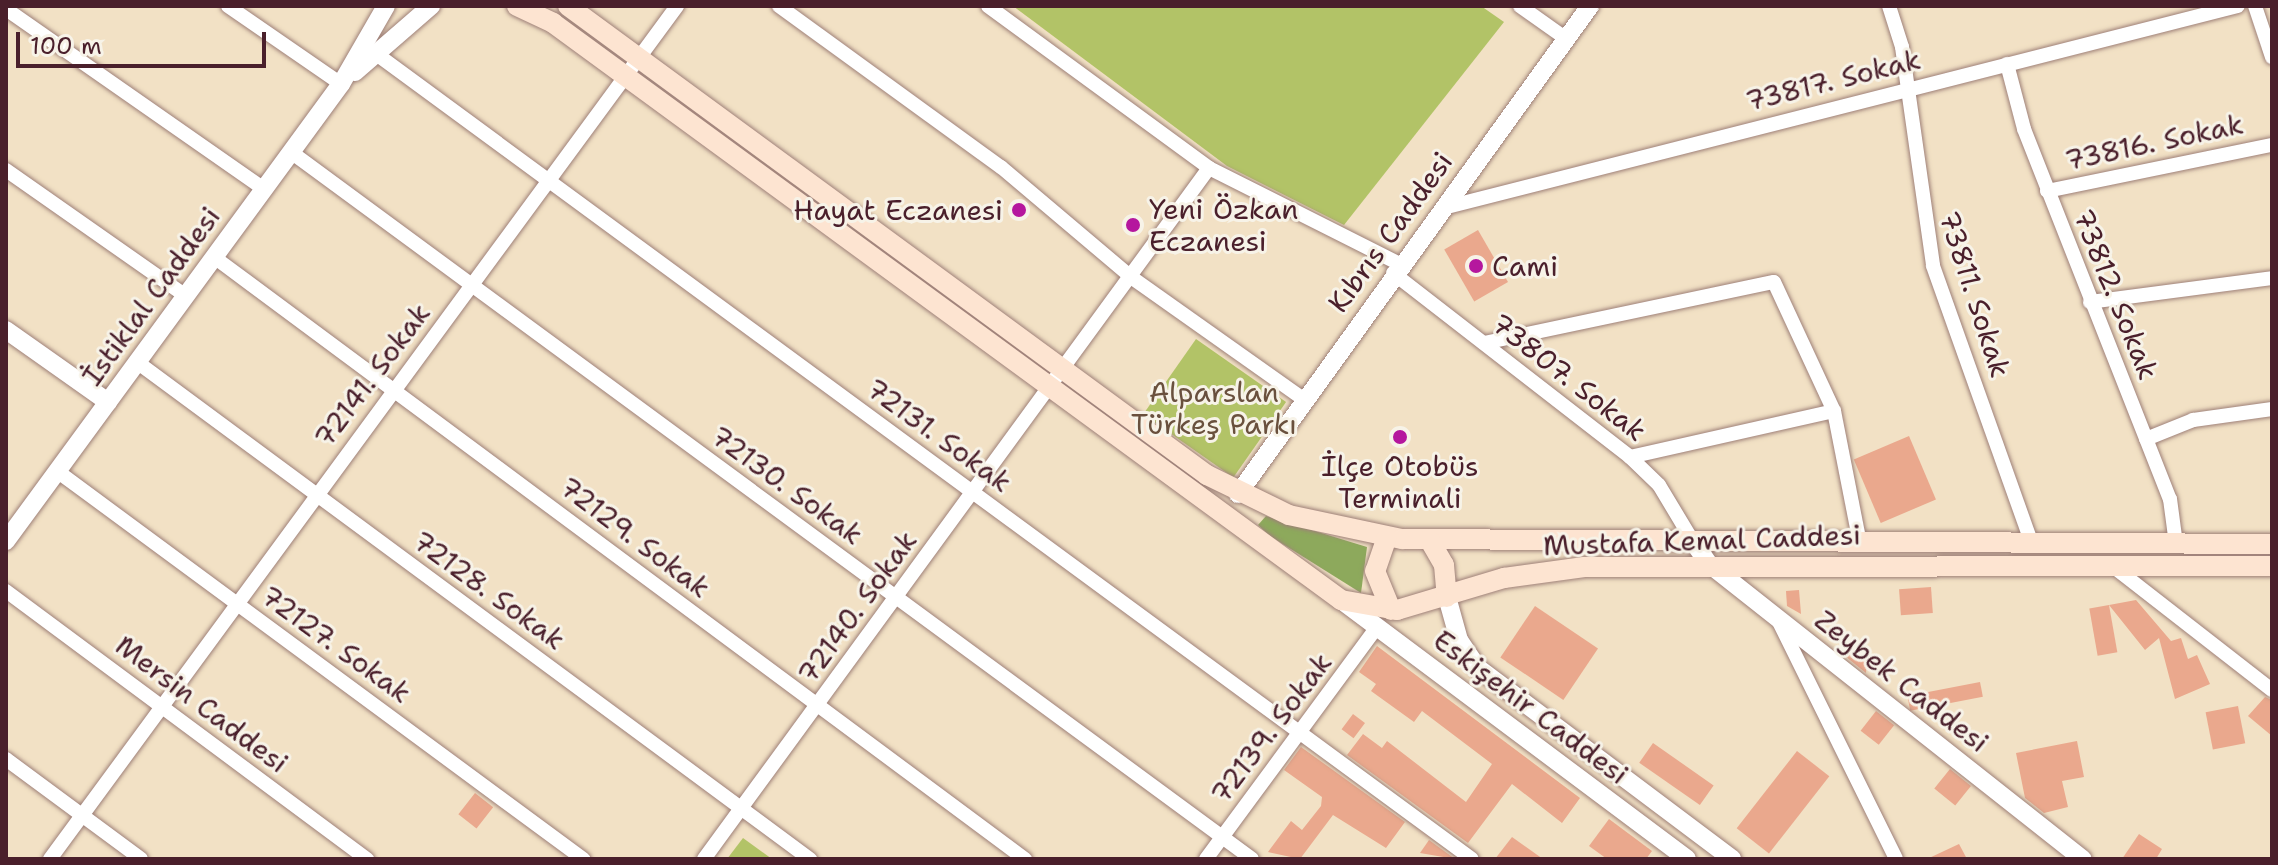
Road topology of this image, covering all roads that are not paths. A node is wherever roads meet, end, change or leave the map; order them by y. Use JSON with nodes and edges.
{"nodes":[{"id":1,"x":228,"y":6,"type":"edge"},
{"id":2,"x":386,"y":6,"type":"edge"},
{"id":3,"x":431,"y":6,"type":"edge"},
{"id":4,"x":517,"y":6,"type":"edge"},
{"id":5,"x":568,"y":6,"type":"edge"},
{"id":6,"x":677,"y":6,"type":"edge"},
{"id":7,"x":779,"y":6,"type":"edge"},
{"id":8,"x":988,"y":6,"type":"edge"},
{"id":9,"x":1520,"y":6,"type":"edge"},
{"id":10,"x":1590,"y":6,"type":"edge"},
{"id":11,"x":1889,"y":6,"type":"edge"},
{"id":12,"x":2238,"y":6,"type":"edge"},
{"id":13,"x":2255,"y":6,"type":"edge"},
{"id":14,"x":6,"y":9,"type":"edge"},
{"id":15,"x":1565,"y":38,"type":"junction"},
{"id":16,"x":375,"y":53,"type":"junction"},
{"id":17,"x":2272,"y":57,"type":"edge"},
{"id":18,"x":639,"y":60,"type":"junction"},
{"id":19,"x":2007,"y":64,"type":"junction"},
{"id":20,"x":625,"y":76,"type":"junction"},
{"id":21,"x":341,"y":84,"type":"junction"},
{"id":22,"x":1909,"y":88,"type":"junction"},
{"id":23,"x":2272,"y":145,"type":"edge"},
{"id":24,"x":291,"y":152,"type":"junction"},
{"id":25,"x":1209,"y":168,"type":"junction"},
{"id":26,"x":6,"y":170,"type":"edge"},
{"id":27,"x":548,"y":181,"type":"junction"},
{"id":28,"x":264,"y":189,"type":"junction"},
{"id":29,"x":2047,"y":191,"type":"junction"},
{"id":30,"x":1442,"y":208,"type":"junction"},
{"id":31,"x":214,"y":257,"type":"junction"},
{"id":32,"x":1396,"y":269,"type":"junction"},
{"id":33,"x":1131,"y":277,"type":"junction"},
{"id":34,"x":2272,"y":278,"type":"edge"},
{"id":35,"x":471,"y":285,"type":"junction"},
{"id":36,"x":186,"y":296,"type":"junction"},
{"id":37,"x":2090,"y":302,"type":"junction"},
{"id":38,"x":6,"y":330,"type":"edge"},
{"id":39,"x":1484,"y":343,"type":"junction"},
{"id":40,"x":137,"y":362,"type":"junction"},
{"id":41,"x":1056,"y":378,"type":"junction"},
{"id":42,"x":393,"y":390,"type":"junction"},
{"id":43,"x":1305,"y":400,"type":"junction"},
{"id":44,"x":108,"y":402,"type":"junction"},
{"id":45,"x":2272,"y":409,"type":"edge"},
{"id":46,"x":1834,"y":411,"type":"junction"},
{"id":47,"x":2146,"y":439,"type":"junction"},
{"id":48,"x":1630,"y":457,"type":"junction"},
{"id":49,"x":57,"y":471,"type":"junction"},
{"id":50,"x":973,"y":493,"type":"junction"},
{"id":51,"x":1238,"y":494,"type":"junction"},
{"id":52,"x":316,"y":495,"type":"junction"},
{"id":53,"x":1387,"y":537,"type":"junction"},
{"id":54,"x":1429,"y":539,"type":"junction"},
{"id":55,"x":1692,"y":540,"type":"junction"},
{"id":56,"x":6,"y":541,"type":"edge"},
{"id":57,"x":1860,"y":543,"type":"junction"},
{"id":58,"x":2032,"y":544,"type":"junction"},
{"id":59,"x":2176,"y":544,"type":"junction"},
{"id":60,"x":2272,"y":544,"type":"edge"},
{"id":61,"x":1709,"y":564,"type":"junction"},
{"id":62,"x":2109,"y":564,"type":"junction"},
{"id":63,"x":2272,"y":566,"type":"edge"},
{"id":64,"x":6,"y":591,"type":"edge"},
{"id":65,"x":896,"y":597,"type":"junction"},
{"id":66,"x":1447,"y":597,"type":"junction"},
{"id":67,"x":1341,"y":600,"type":"junction"},
{"id":68,"x":236,"y":603,"type":"junction"},
{"id":69,"x":1391,"y":610,"type":"junction"},
{"id":70,"x":1777,"y":618,"type":"junction"},
{"id":71,"x":1377,"y":627,"type":"junction"},
{"id":72,"x":2272,"y":690,"type":"edge"},
{"id":73,"x":160,"y":705,"type":"junction"},
{"id":74,"x":818,"y":705,"type":"junction"},
{"id":75,"x":1299,"y":733,"type":"junction"},
{"id":76,"x":6,"y":759,"type":"edge"},
{"id":77,"x":742,"y":808,"type":"junction"},
{"id":78,"x":81,"y":815,"type":"junction"},
{"id":79,"x":1222,"y":837,"type":"junction"},
{"id":80,"x":50,"y":859,"type":"edge"},
{"id":81,"x":141,"y":859,"type":"edge"},
{"id":82,"x":367,"y":859,"type":"edge"},
{"id":83,"x":583,"y":859,"type":"edge"},
{"id":84,"x":704,"y":859,"type":"edge"},
{"id":85,"x":810,"y":859,"type":"edge"},
{"id":86,"x":1025,"y":859,"type":"edge"},
{"id":87,"x":1206,"y":859,"type":"edge"},
{"id":88,"x":1252,"y":859,"type":"edge"},
{"id":89,"x":1472,"y":859,"type":"edge"},
{"id":90,"x":1687,"y":859,"type":"edge"},
{"id":91,"x":1732,"y":859,"type":"edge"},
{"id":92,"x":1896,"y":859,"type":"edge"},
{"id":93,"x":2083,"y":859,"type":"edge"}],
"edges":[{"from":1,"to":21,"type":"street"},
{"from":2,"to":21,"type":"street","name":"İstiklal Caddesi"},
{"from":3,"to":16,"type":"street","name":"İstiklal Caddesi"},
{"from":4,"to":20,"type":"main road","name":"Mustafa Kemal Caddesi"},
{"from":5,"to":18,"type":"main road","name":"Mustafa Kemal Caddesi"},
{"from":6,"to":18,"type":"street","name":"72141. Sokak"},
{"from":7,"to":33,"type":"street"},
{"from":8,"to":25,"type":"street","name":"73807. Sokak"},
{"from":9,"to":15,"type":"street"},
{"from":10,"to":15,"type":"street","name":"Kıbrıs Caddesi"},
{"from":11,"to":22,"type":"street","name":"73811. Sokak"},
{"from":12,"to":19,"type":"street","name":"73817. Sokak"},
{"from":13,"to":17,"type":"street"},
{"from":14,"to":28,"type":"street"},
{"from":15,"to":30,"type":"street","name":"Kıbrıs Caddesi"},
{"from":16,"to":21,"type":"street","name":"İstiklal Caddesi"},
{"from":16,"to":27,"type":"street","name":"72131. Sokak"},
{"from":18,"to":20,"type":"street","name":"72141. Sokak"},
{"from":18,"to":41,"type":"main road","name":"Mustafa Kemal Caddesi"},
{"from":19,"to":22,"type":"street","name":"73817. Sokak"},
{"from":19,"to":29,"type":"street","name":"73812. Sokak"},
{"from":20,"to":27,"type":"street","name":"72141. Sokak"},
{"from":20,"to":41,"type":"main road","name":"Mustafa Kemal Caddesi"},
{"from":21,"to":24,"type":"street","name":"İstiklal Caddesi"},
{"from":22,"to":30,"type":"street","name":"73817. Sokak"},
{"from":22,"to":58,"type":"street","name":"73811. Sokak"},
{"from":23,"to":29,"type":"street","name":"73816. Sokak"},
{"from":24,"to":28,"type":"street","name":"İstiklal Caddesi"},
{"from":24,"to":35,"type":"street","name":"72130. Sokak"},
{"from":25,"to":32,"type":"street","name":"73807. Sokak"},
{"from":25,"to":33,"type":"street","name":"72140. Sokak"},
{"from":26,"to":36,"type":"street"},
{"from":27,"to":35,"type":"street","name":"72141. Sokak"},
{"from":27,"to":50,"type":"street","name":"72131. Sokak"},
{"from":28,"to":31,"type":"street","name":"İstiklal Caddesi"},
{"from":29,"to":37,"type":"street","name":"73812. Sokak"},
{"from":30,"to":32,"type":"street","name":"Kıbrıs Caddesi"},
{"from":31,"to":36,"type":"street","name":"İstiklal Caddesi"},
{"from":31,"to":42,"type":"street","name":"72129. Sokak"},
{"from":32,"to":39,"type":"street","name":"73807. Sokak"},
{"from":32,"to":43,"type":"street","name":"Kıbrıs Caddesi"},
{"from":33,"to":41,"type":"street","name":"72140. Sokak"},
{"from":33,"to":43,"type":"street"},
{"from":34,"to":37,"type":"street"},
{"from":35,"to":42,"type":"street","name":"72141. Sokak"},
{"from":35,"to":65,"type":"street","name":"72130. Sokak"},
{"from":36,"to":40,"type":"street","name":"İstiklal Caddesi"},
{"from":37,"to":47,"type":"street","name":"73812. Sokak"},
{"from":38,"to":44,"type":"street"},
{"from":39,"to":46,"type":"street"},
{"from":39,"to":48,"type":"street","name":"73807. Sokak"},
{"from":40,"to":44,"type":"street","name":"İstiklal Caddesi"},
{"from":40,"to":52,"type":"street","name":"72128. Sokak"},
{"from":41,"to":50,"type":"street","name":"72140. Sokak"},
{"from":41,"to":51,"type":"main road","name":"Mustafa Kemal Caddesi"},
{"from":41,"to":67,"type":"main road","name":"Mustafa Kemal Caddesi"},
{"from":42,"to":52,"type":"street","name":"72141. Sokak"},
{"from":42,"to":74,"type":"street","name":"72129. Sokak"},
{"from":43,"to":51,"type":"street","name":"Kıbrıs Caddesi"},
{"from":44,"to":49,"type":"street","name":"İstiklal Caddesi"},
{"from":45,"to":47,"type":"street"},
{"from":46,"to":48,"type":"street"},
{"from":46,"to":57,"type":"street"},
{"from":47,"to":59,"type":"street","name":"73812. Sokak"},
{"from":48,"to":55,"type":"street","name":"73807. Sokak"},
{"from":49,"to":56,"type":"street","name":"İstiklal Caddesi"},
{"from":49,"to":68,"type":"street","name":"72127. Sokak"},
{"from":50,"to":65,"type":"street","name":"72140. Sokak"},
{"from":50,"to":75,"type":"street","name":"72131. Sokak"},
{"from":51,"to":53,"type":"main road","name":"Mustafa Kemal Caddesi"},
{"from":52,"to":68,"type":"street","name":"72141. Sokak"},
{"from":52,"to":77,"type":"street","name":"72128. Sokak"},
{"from":53,"to":54,"type":"main road","name":"Mustafa Kemal Caddesi"},
{"from":53,"to":69,"type":"main road"},
{"from":54,"to":55,"type":"main road","name":"Mustafa Kemal Caddesi"},
{"from":54,"to":66,"type":"main road"},
{"from":55,"to":57,"type":"main road","name":"Mustafa Kemal Caddesi"},
{"from":55,"to":61,"type":"street","name":"Zeybek Caddesi"},
{"from":57,"to":58,"type":"main road","name":"Mustafa Kemal Caddesi"},
{"from":58,"to":59,"type":"main road","name":"Mustafa Kemal Caddesi"},
{"from":59,"to":60,"type":"main road","name":"Mustafa Kemal Caddesi"},
{"from":61,"to":62,"type":"main road","name":"Mustafa Kemal Caddesi"},
{"from":61,"to":66,"type":"main road","name":"Mustafa Kemal Caddesi"},
{"from":61,"to":70,"type":"street","name":"Zeybek Caddesi"},
{"from":62,"to":63,"type":"main road","name":"Mustafa Kemal Caddesi"},
{"from":62,"to":72,"type":"street"},
{"from":64,"to":73,"type":"street","name":"Mersin Caddesi"},
{"from":65,"to":74,"type":"street","name":"72140. Sokak"},
{"from":65,"to":79,"type":"street","name":"72130. Sokak"},
{"from":66,"to":69,"type":"main road","name":"Mustafa Kemal Caddesi"},
{"from":66,"to":91,"type":"street","name":"Eskişehir Caddesi"},
{"from":67,"to":69,"type":"main road","name":"Mustafa Kemal Caddesi"},
{"from":67,"to":71,"type":"street","name":"Eskişehir Caddesi"},
{"from":68,"to":73,"type":"street","name":"72141. Sokak"},
{"from":68,"to":83,"type":"street","name":"72127. Sokak"},
{"from":70,"to":92,"type":"street"},
{"from":70,"to":93,"type":"street","name":"Zeybek Caddesi"},
{"from":71,"to":75,"type":"street","name":"72139. Sokak"},
{"from":71,"to":90,"type":"street","name":"Eskişehir Caddesi"},
{"from":73,"to":78,"type":"street","name":"72141. Sokak"},
{"from":73,"to":82,"type":"street","name":"Mersin Caddesi"},
{"from":74,"to":77,"type":"street","name":"72140. Sokak"},
{"from":74,"to":86,"type":"street","name":"72129. Sokak"},
{"from":75,"to":79,"type":"street","name":"72139. Sokak"},
{"from":75,"to":89,"type":"street","name":"72131. Sokak"},
{"from":76,"to":78,"type":"street"},
{"from":77,"to":84,"type":"street","name":"72140. Sokak"},
{"from":77,"to":85,"type":"street","name":"72128. Sokak"},
{"from":78,"to":80,"type":"street","name":"72141. Sokak"},
{"from":78,"to":81,"type":"street"},
{"from":79,"to":87,"type":"street","name":"72139. Sokak"},
{"from":79,"to":88,"type":"street","name":"72130. Sokak"}]}
